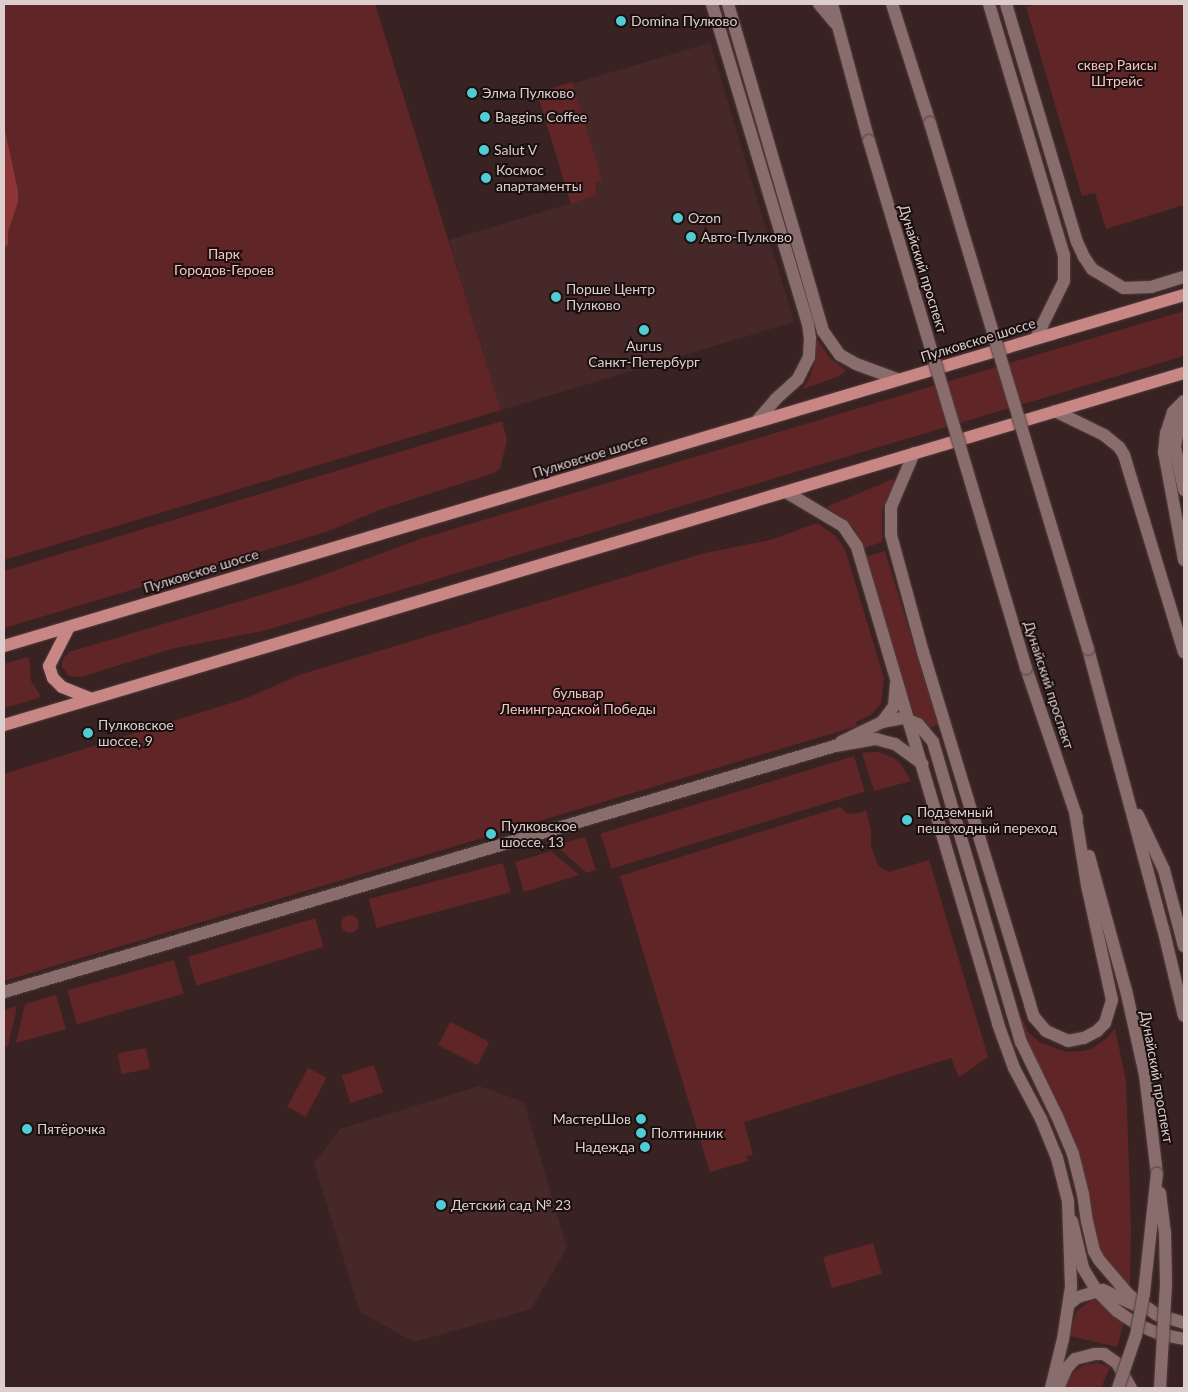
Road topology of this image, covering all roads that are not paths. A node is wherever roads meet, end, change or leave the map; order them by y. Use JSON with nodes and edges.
{"nodes":[{"id":1,"x":712,"y":4,"type":"edge"},
{"id":2,"x":728,"y":4,"type":"edge"},
{"id":3,"x":819,"y":4,"type":"edge"},
{"id":4,"x":832,"y":4,"type":"edge"},
{"id":5,"x":892,"y":4,"type":"edge"},
{"id":6,"x":989,"y":4,"type":"edge"},
{"id":7,"x":1006,"y":4,"type":"edge"},
{"id":8,"x":838,"y":27,"type":"junction"},
{"id":9,"x":1184,"y":277,"type":"edge"},
{"id":10,"x":1184,"y":295,"type":"edge"},
{"id":11,"x":1036,"y":338,"type":"junction"},
{"id":12,"x":1184,"y":373,"type":"edge"},
{"id":13,"x":897,"y":379,"type":"junction"},
{"id":14,"x":1184,"y":401,"type":"edge"},
{"id":15,"x":1055,"y":411,"type":"junction"},
{"id":16,"x":756,"y":422,"type":"junction"},
{"id":17,"x":914,"y":453,"type":"junction"},
{"id":18,"x":1184,"y":490,"type":"edge"},
{"id":19,"x":786,"y":492,"type":"junction"},
{"id":20,"x":1184,"y":560,"type":"edge"},
{"id":21,"x":68,"y":627,"type":"junction"},
{"id":22,"x":4,"y":646,"type":"edge"},
{"id":23,"x":1184,"y":652,"type":"edge"},
{"id":24,"x":896,"y":678,"type":"junction"},
{"id":25,"x":90,"y":699,"type":"junction"},
{"id":26,"x":909,"y":718,"type":"junction"},
{"id":27,"x":882,"y":722,"type":"junction"},
{"id":28,"x":4,"y":724,"type":"edge"},
{"id":29,"x":835,"y":746,"type":"junction"},
{"id":30,"x":923,"y":764,"type":"junction"},
{"id":31,"x":1124,"y":785,"type":"junction"},
{"id":32,"x":1075,"y":812,"type":"junction"},
{"id":33,"x":1184,"y":946,"type":"edge"},
{"id":34,"x":4,"y":992,"type":"edge"},
{"id":35,"x":1184,"y":1016,"type":"edge"},
{"id":36,"x":1157,"y":1174,"type":"junction"},
{"id":37,"x":1068,"y":1202,"type":"junction"},
{"id":38,"x":1096,"y":1290,"type":"junction"},
{"id":39,"x":1070,"y":1304,"type":"junction"},
{"id":40,"x":1159,"y":1316,"type":"junction"},
{"id":41,"x":1184,"y":1323,"type":"edge"},
{"id":42,"x":1184,"y":1339,"type":"edge"},
{"id":43,"x":1051,"y":1388,"type":"edge"},
{"id":44,"x":1058,"y":1388,"type":"edge"},
{"id":45,"x":1118,"y":1388,"type":"edge"},
{"id":46,"x":1131,"y":1388,"type":"edge"},
{"id":47,"x":1160,"y":1388,"type":"edge"}],
"edges":[{"from":1,"to":16,"type":"main road"},
{"from":2,"to":13,"type":"main road"},
{"from":3,"to":8,"type":"main road"},
{"from":4,"to":8,"type":"main road","name":"Дунайский проспект"},
{"from":5,"to":31,"type":"main road","bridge":true},
{"from":6,"to":11,"type":"main road"},
{"from":7,"to":9,"type":"main road"},
{"from":8,"to":32,"type":"main road","name":"Дунайский проспект","bridge":true},
{"from":10,"to":11,"type":"main road","name":"Пулковское шоссе"},
{"from":11,"to":13,"type":"main road","name":"Пулковское шоссе"},
{"from":12,"to":15,"type":"main road"},
{"from":13,"to":16,"type":"main road","name":"Пулковское шоссе"},
{"from":14,"to":18,"type":"main road"},
{"from":14,"to":20,"type":"main road"},
{"from":15,"to":17,"type":"main road"},
{"from":15,"to":23,"type":"main road"},
{"from":16,"to":21,"type":"main road","name":"Пулковское шоссе"},
{"from":17,"to":19,"type":"main road"},
{"from":17,"to":32,"type":"main road"},
{"from":19,"to":24,"type":"main road"},
{"from":19,"to":25,"type":"main road"},
{"from":21,"to":22,"type":"main road","name":"Пулковское шоссе"},
{"from":21,"to":25,"type":"main road"},
{"from":24,"to":26,"type":"main road"},
{"from":24,"to":27,"type":"main road"},
{"from":25,"to":28,"type":"main road"},
{"from":26,"to":27,"type":"main road"},
{"from":26,"to":30,"type":"main road"},
{"from":26,"to":40,"type":"main road"},
{"from":27,"to":29,"type":"main road"},
{"from":29,"to":30,"type":"main road"},
{"from":29,"to":34,"type":"main road"},
{"from":30,"to":37,"type":"main road"},
{"from":31,"to":33,"type":"main road"},
{"from":31,"to":35,"type":"main road"},
{"from":32,"to":36,"type":"main road","name":"Дунайский проспект"},
{"from":36,"to":45,"type":"main road","bridge":true},
{"from":36,"to":47,"type":"main road","name":"Дунайский проспект","bridge":true},
{"from":37,"to":38,"type":"main road"},
{"from":37,"to":39,"type":"main road"},
{"from":38,"to":39,"type":"main road"},
{"from":38,"to":40,"type":"main road"},
{"from":38,"to":42,"type":"main road"},
{"from":39,"to":43,"type":"main road"},
{"from":40,"to":41,"type":"main road"},
{"from":44,"to":46,"type":"main road"}]}
